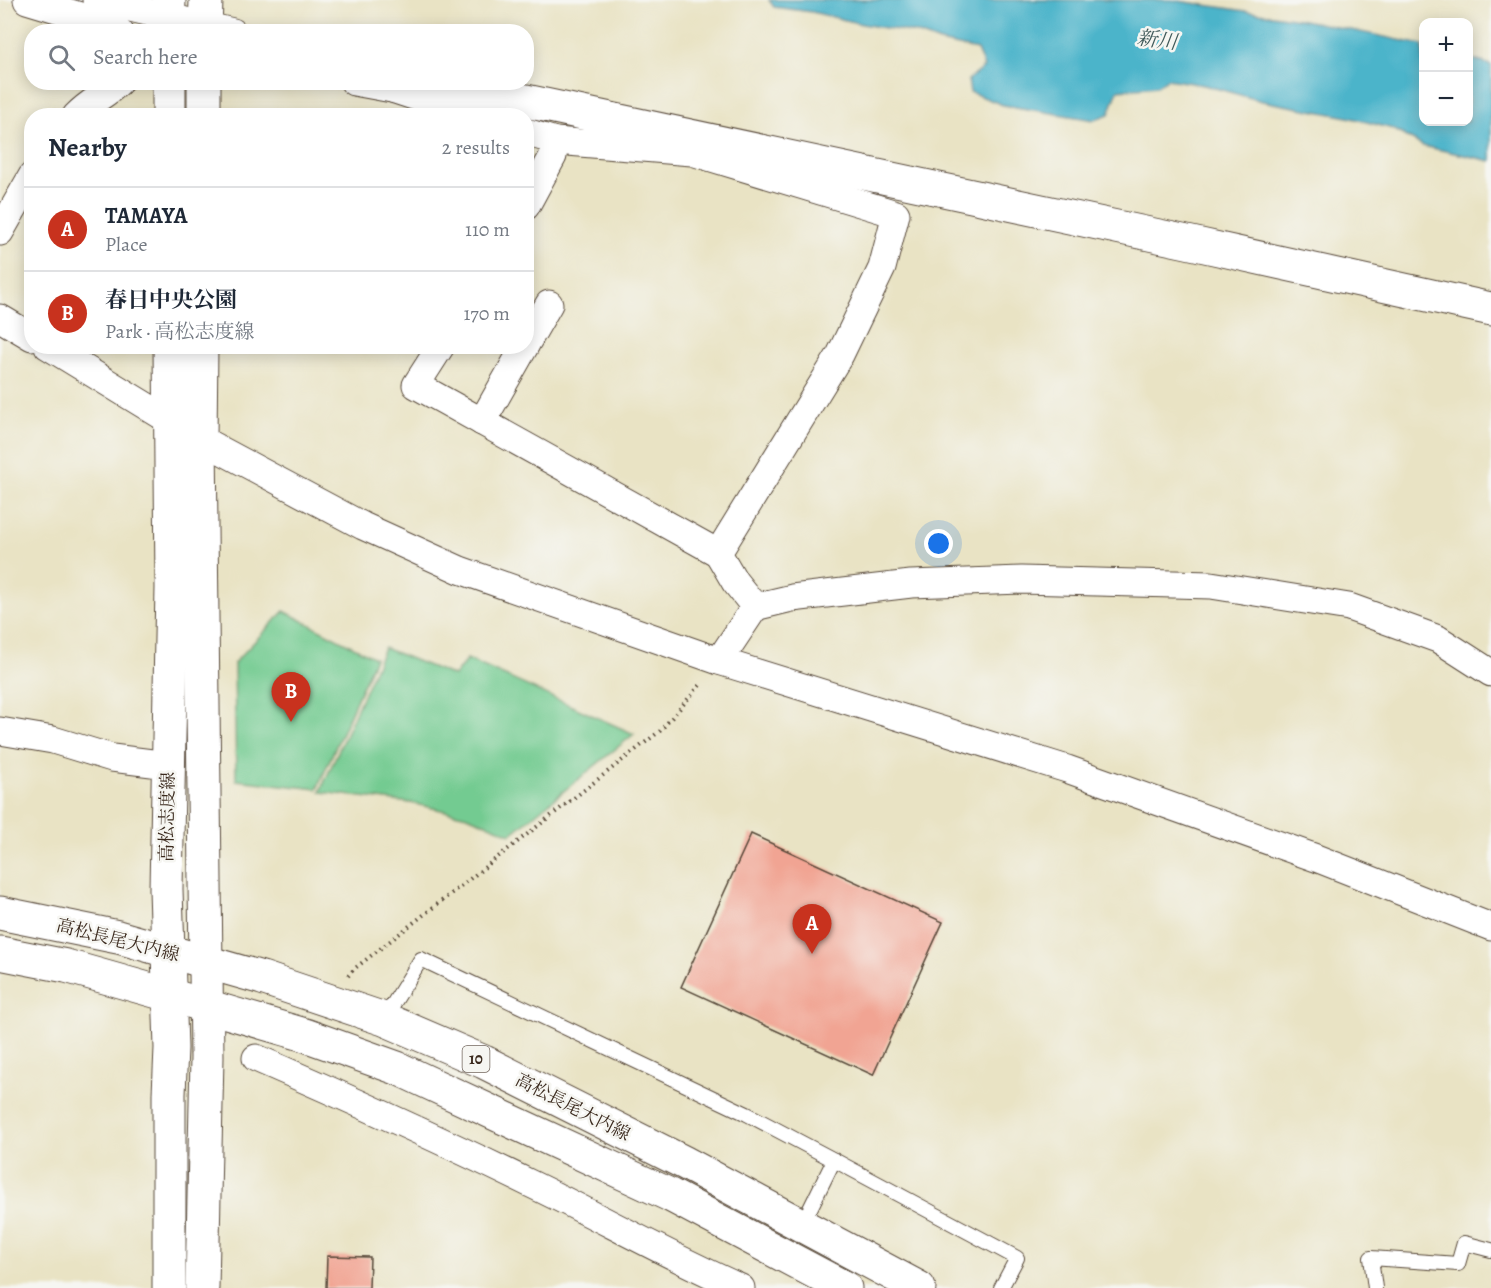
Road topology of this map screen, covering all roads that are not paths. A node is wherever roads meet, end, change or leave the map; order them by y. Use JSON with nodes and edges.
{"nodes":[{"id":1,"x":27,"y":0,"type":"edge"},
{"id":2,"x":96,"y":0,"type":"edge"},
{"id":3,"x":168,"y":14,"type":"edge"},
{"id":4,"x":211,"y":21,"type":"edge"},
{"id":5,"x":104,"y":24,"type":"edge"},
{"id":6,"x":112,"y":90,"type":"edge"},
{"id":7,"x":168,"y":90,"type":"edge"},
{"id":8,"x":204,"y":90,"type":"edge"},
{"id":9,"x":404,"y":90,"type":"edge"},
{"id":10,"x":474,"y":90,"type":"edge"},
{"id":11,"x":83,"y":108,"type":"edge"},
{"id":12,"x":169,"y":108,"type":"edge"},
{"id":13,"x":204,"y":108,"type":"edge"},
{"id":14,"x":452,"y":108,"type":"edge"},
{"id":15,"x":534,"y":134,"type":"edge"},
{"id":16,"x":555,"y":141,"type":"junction"},
{"id":17,"x":24,"y":190,"type":"edge"},
{"id":18,"x":534,"y":191,"type":"edge"},
{"id":19,"x":0,"y":232,"type":"edge"},
{"id":20,"x":549,"y":304,"type":"dead end"},
{"id":21,"x":1491,"y":309,"type":"edge"},
{"id":22,"x":0,"y":318,"type":"edge"},
{"id":23,"x":534,"y":331,"type":"edge"},
{"id":24,"x":24,"y":332,"type":"edge"},
{"id":25,"x":61,"y":354,"type":"edge"},
{"id":26,"x":170,"y":354,"type":"edge"},
{"id":27,"x":201,"y":354,"type":"edge"},
{"id":28,"x":436,"y":354,"type":"edge"},
{"id":29,"x":521,"y":354,"type":"edge"},
{"id":30,"x":170,"y":420,"type":"junction"},
{"id":31,"x":482,"y":422,"type":"junction"},
{"id":32,"x":200,"y":439,"type":"junction"},
{"id":33,"x":718,"y":553,"type":"junction"},
{"id":34,"x":755,"y":607,"type":"junction"},
{"id":35,"x":719,"y":661,"type":"junction"},
{"id":36,"x":1491,"y":673,"type":"edge"},
{"id":37,"x":0,"y":730,"type":"edge"},
{"id":38,"x":168,"y":765,"type":"junction"},
{"id":39,"x":0,"y":913,"type":"edge"},
{"id":40,"x":1491,"y":927,"type":"edge"},
{"id":41,"x":168,"y":951,"type":"junction"},
{"id":42,"x":0,"y":953,"type":"edge"},
{"id":43,"x":207,"y":963,"type":"junction"},
{"id":44,"x":169,"y":995,"type":"junction"},
{"id":45,"x":207,"y":1006,"type":"junction"},
{"id":46,"x":384,"y":1019,"type":"junction"},
{"id":47,"x":256,"y":1058,"type":"dead end"},
{"id":48,"x":834,"y":1161,"type":"junction"},
{"id":49,"x":801,"y":1225,"type":"junction"},
{"id":50,"x":1491,"y":1250,"type":"edge"},
{"id":51,"x":169,"y":1288,"type":"edge"},
{"id":52,"x":202,"y":1288,"type":"edge"},
{"id":53,"x":741,"y":1288,"type":"edge"},
{"id":54,"x":845,"y":1288,"type":"edge"},
{"id":55,"x":920,"y":1288,"type":"edge"},
{"id":56,"x":1001,"y":1288,"type":"edge"},
{"id":57,"x":1375,"y":1288,"type":"edge"}],
"edges":[{"from":1,"to":5,"type":"street"},
{"from":2,"to":3,"type":"street"},
{"from":3,"to":4,"type":"street"},
{"from":6,"to":11,"type":"street"},
{"from":7,"to":12,"type":"main road"},
{"from":8,"to":13,"type":"main road"},
{"from":9,"to":14,"type":"street"},
{"from":10,"to":21,"type":"main road"},
{"from":15,"to":16,"type":"street"},
{"from":16,"to":18,"type":"street"},
{"from":16,"to":33,"type":"street"},
{"from":17,"to":19,"type":"street"},
{"from":20,"to":23,"type":"street"},
{"from":22,"to":24,"type":"street"},
{"from":25,"to":30,"type":"street"},
{"from":26,"to":30,"type":"main road","name":"高松志度線"},
{"from":27,"to":32,"type":"main road","name":"高松志度線"},
{"from":28,"to":31,"type":"street"},
{"from":29,"to":31,"type":"street"},
{"from":30,"to":32,"type":"street"},
{"from":30,"to":38,"type":"main road","name":"高松志度線"},
{"from":31,"to":33,"type":"street"},
{"from":32,"to":35,"type":"street"},
{"from":32,"to":43,"type":"main road","name":"高松志度線"},
{"from":33,"to":34,"type":"street"},
{"from":34,"to":35,"type":"street"},
{"from":34,"to":36,"type":"street"},
{"from":35,"to":40,"type":"street"},
{"from":37,"to":38,"type":"street"},
{"from":38,"to":41,"type":"main road","name":"高松志度線"},
{"from":39,"to":41,"type":"main road","name":"高松長尾大内線","number":"10"},
{"from":41,"to":43,"type":"main road","name":"高松長尾大内線","number":"10"},
{"from":41,"to":44,"type":"main road","name":"高松志度線"},
{"from":42,"to":44,"type":"main road","name":"高松長尾大内線","number":"10"},
{"from":43,"to":45,"type":"main road","name":"高松志度線"},
{"from":43,"to":46,"type":"main road","name":"高松長尾大内線","number":"10"},
{"from":44,"to":45,"type":"main road","name":"高松長尾大内線","number":"10"},
{"from":44,"to":51,"type":"main road","name":"高松志度線"},
{"from":45,"to":52,"type":"main road","name":"高松志度線"},
{"from":45,"to":54,"type":"main road","name":"高松長尾大内線","number":"10"},
{"from":46,"to":48,"type":"lane"},
{"from":46,"to":49,"type":"main road","name":"高松長尾大内線","number":"10"},
{"from":47,"to":53,"type":"street"},
{"from":48,"to":49,"type":"lane"},
{"from":48,"to":56,"type":"lane"},
{"from":49,"to":55,"type":"main road","name":"高松長尾大内線","number":"10"},
{"from":50,"to":57,"type":"lane"}]}
